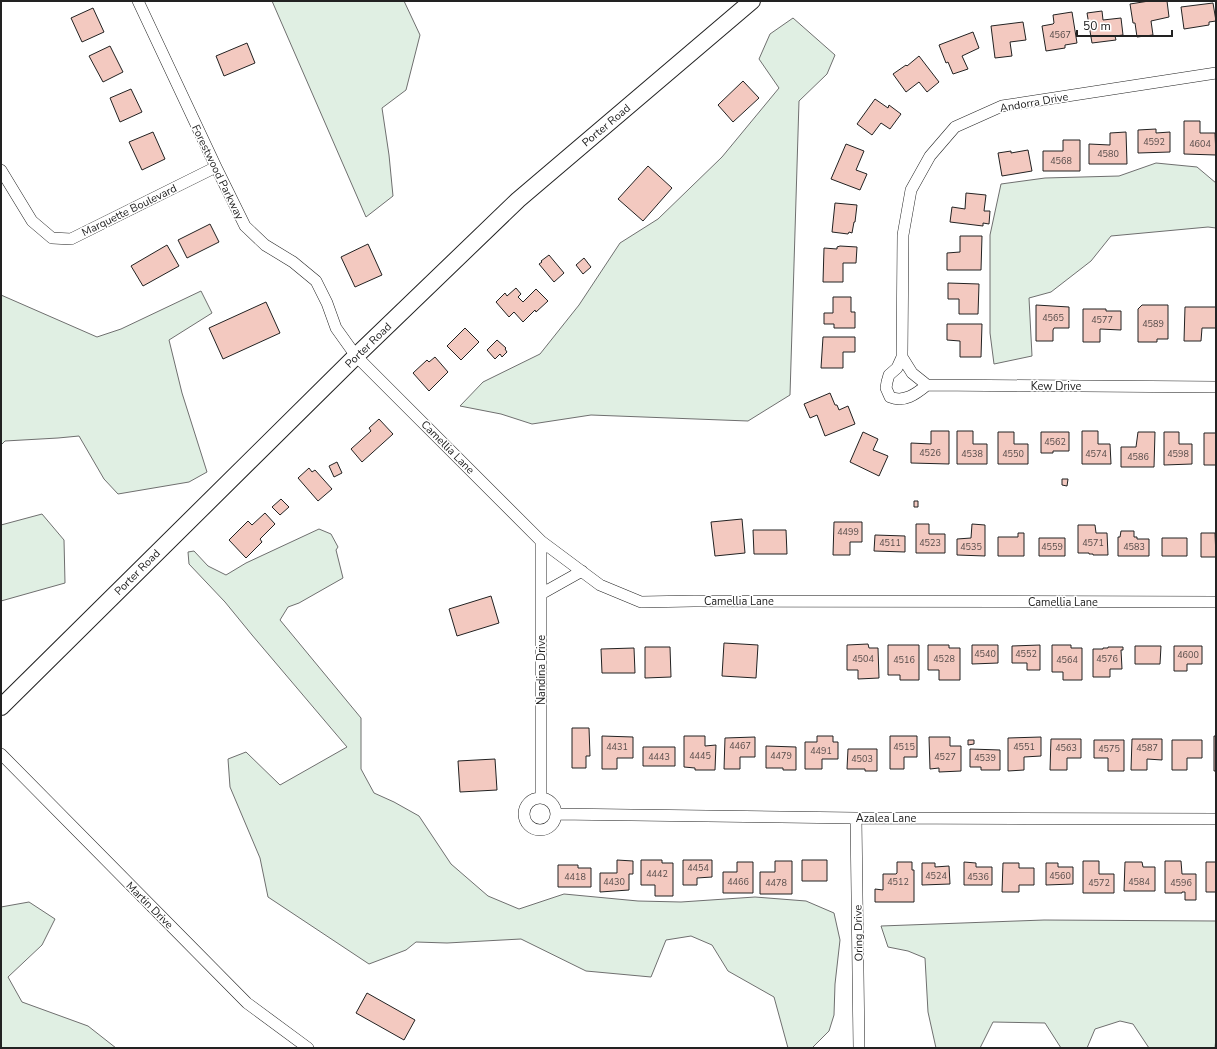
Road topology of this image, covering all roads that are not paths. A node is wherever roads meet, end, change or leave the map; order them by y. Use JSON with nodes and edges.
{"nodes":[{"id":1,"x":138,"y":1,"type":"edge"},
{"id":2,"x":752,"y":1,"type":"edge"},
{"id":3,"x":1216,"y":73,"type":"edge"},
{"id":4,"x":216,"y":167,"type":"junction"},
{"id":5,"x":1,"y":170,"type":"edge"},
{"id":6,"x":356,"y":356,"type":"junction"},
{"id":7,"x":902,"y":357,"type":"junction"},
{"id":8,"x":927,"y":385,"type":"junction"},
{"id":9,"x":1216,"y":387,"type":"edge"},
{"id":10,"x":541,"y":541,"type":"junction"},
{"id":11,"x":582,"y":571,"type":"junction"},
{"id":12,"x":541,"y":594,"type":"junction"},
{"id":13,"x":1216,"y":602,"type":"edge"},
{"id":14,"x":1,"y":707,"type":"edge"},
{"id":15,"x":1,"y":754,"type":"edge"},
{"id":16,"x":541,"y":798,"type":"junction"},
{"id":17,"x":556,"y":814,"type":"junction"},
{"id":18,"x":856,"y":818,"type":"junction"},
{"id":19,"x":1216,"y":819,"type":"edge"},
{"id":20,"x":308,"y":1048,"type":"edge"},
{"id":21,"x":859,"y":1048,"type":"edge"}],
"edges":[{"from":1,"to":4,"type":"street","name":"Forestwood Parkway"},
{"from":2,"to":6,"type":"main road","name":"Porter Road"},
{"from":3,"to":7,"type":"street","name":"Andorra Drive"},
{"from":4,"to":5,"type":"street","name":"Marquette Boulevard"},
{"from":4,"to":6,"type":"street","name":"Forestwood Parkway"},
{"from":6,"to":10,"type":"street","name":"Camellia Lane"},
{"from":6,"to":14,"type":"main road","name":"Porter Road"},
{"from":7,"to":8,"type":"street"},
{"from":7,"to":8,"type":"street"},
{"from":8,"to":9,"type":"street","name":"Kew Drive"},
{"from":10,"to":11,"type":"street","name":"Camellia Lane"},
{"from":10,"to":12,"type":"street","name":"Nandina Drive"},
{"from":11,"to":12,"type":"street"},
{"from":11,"to":13,"type":"street","name":"Camellia Lane"},
{"from":12,"to":16,"type":"street","name":"Nandina Drive"},
{"from":15,"to":20,"type":"street","name":"Martin Drive"},
{"from":16,"to":17,"type":"street"},
{"from":16,"to":17,"type":"street"},
{"from":17,"to":18,"type":"street","name":"Azalea Lane"},
{"from":18,"to":19,"type":"street","name":"Azalea Lane"},
{"from":18,"to":21,"type":"street","name":"Oring Drive"}]}
